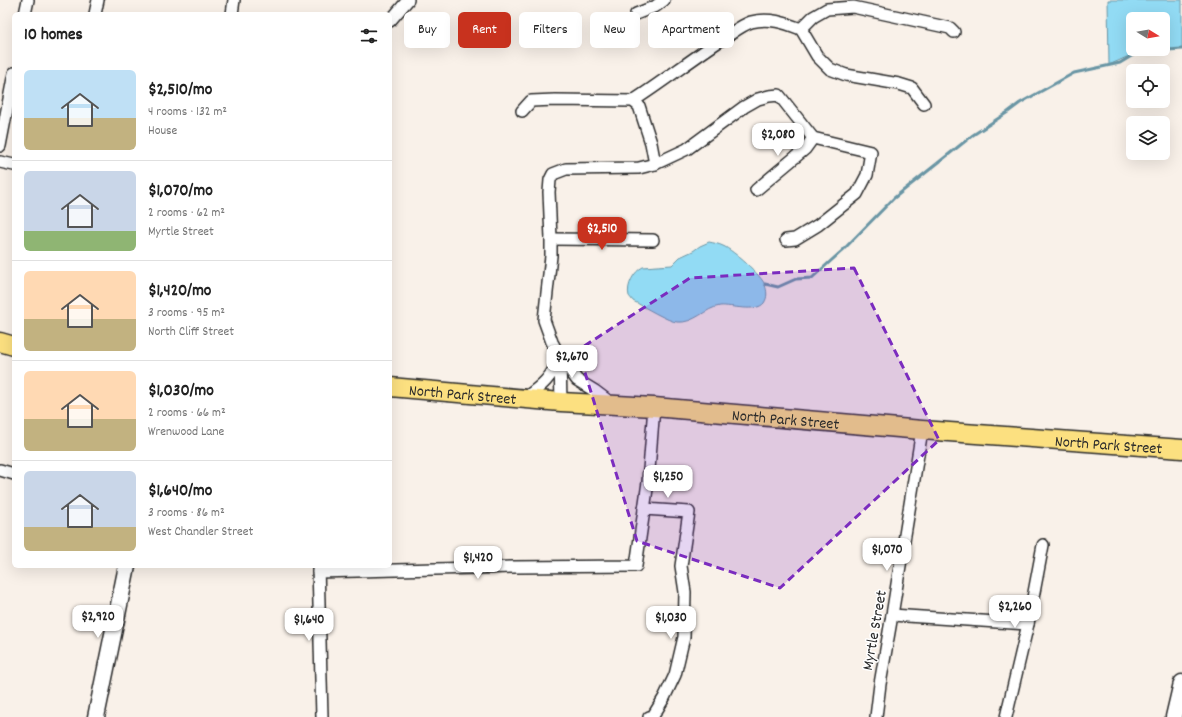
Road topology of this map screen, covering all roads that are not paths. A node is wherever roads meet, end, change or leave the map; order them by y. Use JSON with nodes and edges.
{"nodes":[{"id":1,"x":28,"y":0,"type":"edge"},
{"id":2,"x":98,"y":0,"type":"edge"},
{"id":3,"x":234,"y":0,"type":"edge"},
{"id":4,"x":408,"y":0,"type":"edge"},
{"id":5,"x":664,"y":0,"type":"edge"},
{"id":6,"x":25,"y":12,"type":"edge"},
{"id":7,"x":95,"y":12,"type":"edge"},
{"id":8,"x":232,"y":12,"type":"edge"},
{"id":9,"x":640,"y":12,"type":"edge"},
{"id":10,"x":392,"y":19,"type":"edge"},
{"id":11,"x":801,"y":29,"type":"junction"},
{"id":12,"x":954,"y":32,"type":"dead end"},
{"id":13,"x":12,"y":83,"type":"edge"},
{"id":14,"x":633,"y":101,"type":"junction"},
{"id":15,"x":924,"y":104,"type":"dead end"},
{"id":16,"x":522,"y":111,"type":"dead end"},
{"id":17,"x":813,"y":138,"type":"junction"},
{"id":18,"x":0,"y":146,"type":"edge"},
{"id":19,"x":0,"y":162,"type":"edge"},
{"id":20,"x":655,"y":164,"type":"junction"},
{"id":21,"x":12,"y":165,"type":"edge"},
{"id":22,"x":756,"y":190,"type":"dead end"},
{"id":23,"x":551,"y":239,"type":"junction"},
{"id":24,"x":653,"y":240,"type":"dead end"},
{"id":25,"x":786,"y":240,"type":"dead end"},
{"id":26,"x":0,"y":342,"type":"edge"},
{"id":27,"x":12,"y":345,"type":"edge"},
{"id":28,"x":560,"y":357,"type":"junction"},
{"id":29,"x":392,"y":387,"type":"edge"},
{"id":30,"x":524,"y":398,"type":"junction"},
{"id":31,"x":561,"y":402,"type":"junction"},
{"id":32,"x":611,"y":404,"type":"junction"},
{"id":33,"x":654,"y":407,"type":"junction"},
{"id":34,"x":922,"y":430,"type":"junction"},
{"id":35,"x":1182,"y":449,"type":"edge"},
{"id":36,"x":0,"y":470,"type":"edge"},
{"id":37,"x":12,"y":473,"type":"edge"},
{"id":38,"x":644,"y":509,"type":"junction"},
{"id":39,"x":1043,"y":545,"type":"dead end"},
{"id":40,"x":127,"y":568,"type":"edge"},
{"id":41,"x":318,"y":569,"type":"edge"},
{"id":42,"x":892,"y":615,"type":"junction"},
{"id":43,"x":1028,"y":624,"type":"junction"},
{"id":44,"x":1182,"y":683,"type":"edge"},
{"id":45,"x":96,"y":717,"type":"edge"},
{"id":46,"x":322,"y":717,"type":"edge"},
{"id":47,"x":650,"y":717,"type":"edge"},
{"id":48,"x":876,"y":717,"type":"edge"},
{"id":49,"x":1006,"y":717,"type":"edge"},
{"id":50,"x":1174,"y":717,"type":"edge"}],
"edges":[{"from":1,"to":6,"type":"street"},
{"from":2,"to":7,"type":"street"},
{"from":3,"to":8,"type":"street"},
{"from":4,"to":10,"type":"street"},
{"from":5,"to":9,"type":"street"},
{"from":11,"to":12,"type":"street"},
{"from":11,"to":14,"type":"street"},
{"from":11,"to":15,"type":"street"},
{"from":13,"to":18,"type":"street"},
{"from":14,"to":16,"type":"street"},
{"from":14,"to":20,"type":"street"},
{"from":17,"to":20,"type":"street"},
{"from":17,"to":22,"type":"street"},
{"from":17,"to":25,"type":"street"},
{"from":19,"to":21,"type":"street"},
{"from":20,"to":23,"type":"street"},
{"from":23,"to":24,"type":"street"},
{"from":23,"to":28,"type":"street"},
{"from":26,"to":27,"type":"main road"},
{"from":28,"to":30,"type":"street"},
{"from":28,"to":31,"type":"street"},
{"from":28,"to":32,"type":"street"},
{"from":29,"to":30,"type":"main road","name":"North Park Street"},
{"from":30,"to":31,"type":"main road","name":"North Park Street"},
{"from":31,"to":32,"type":"main road","name":"North Park Street"},
{"from":32,"to":33,"type":"main road","name":"North Park Street"},
{"from":33,"to":34,"type":"main road","name":"North Park Street"},
{"from":33,"to":38,"type":"street"},
{"from":34,"to":35,"type":"main road","name":"North Park Street"},
{"from":34,"to":42,"type":"street","name":"Myrtle Street"},
{"from":36,"to":37,"type":"street"},
{"from":38,"to":41,"type":"street"},
{"from":38,"to":47,"type":"street"},
{"from":39,"to":43,"type":"street"},
{"from":40,"to":45,"type":"street"},
{"from":41,"to":46,"type":"street"},
{"from":42,"to":43,"type":"street"},
{"from":42,"to":48,"type":"street","name":"Myrtle Street"},
{"from":43,"to":49,"type":"street"},
{"from":44,"to":50,"type":"street"}]}
